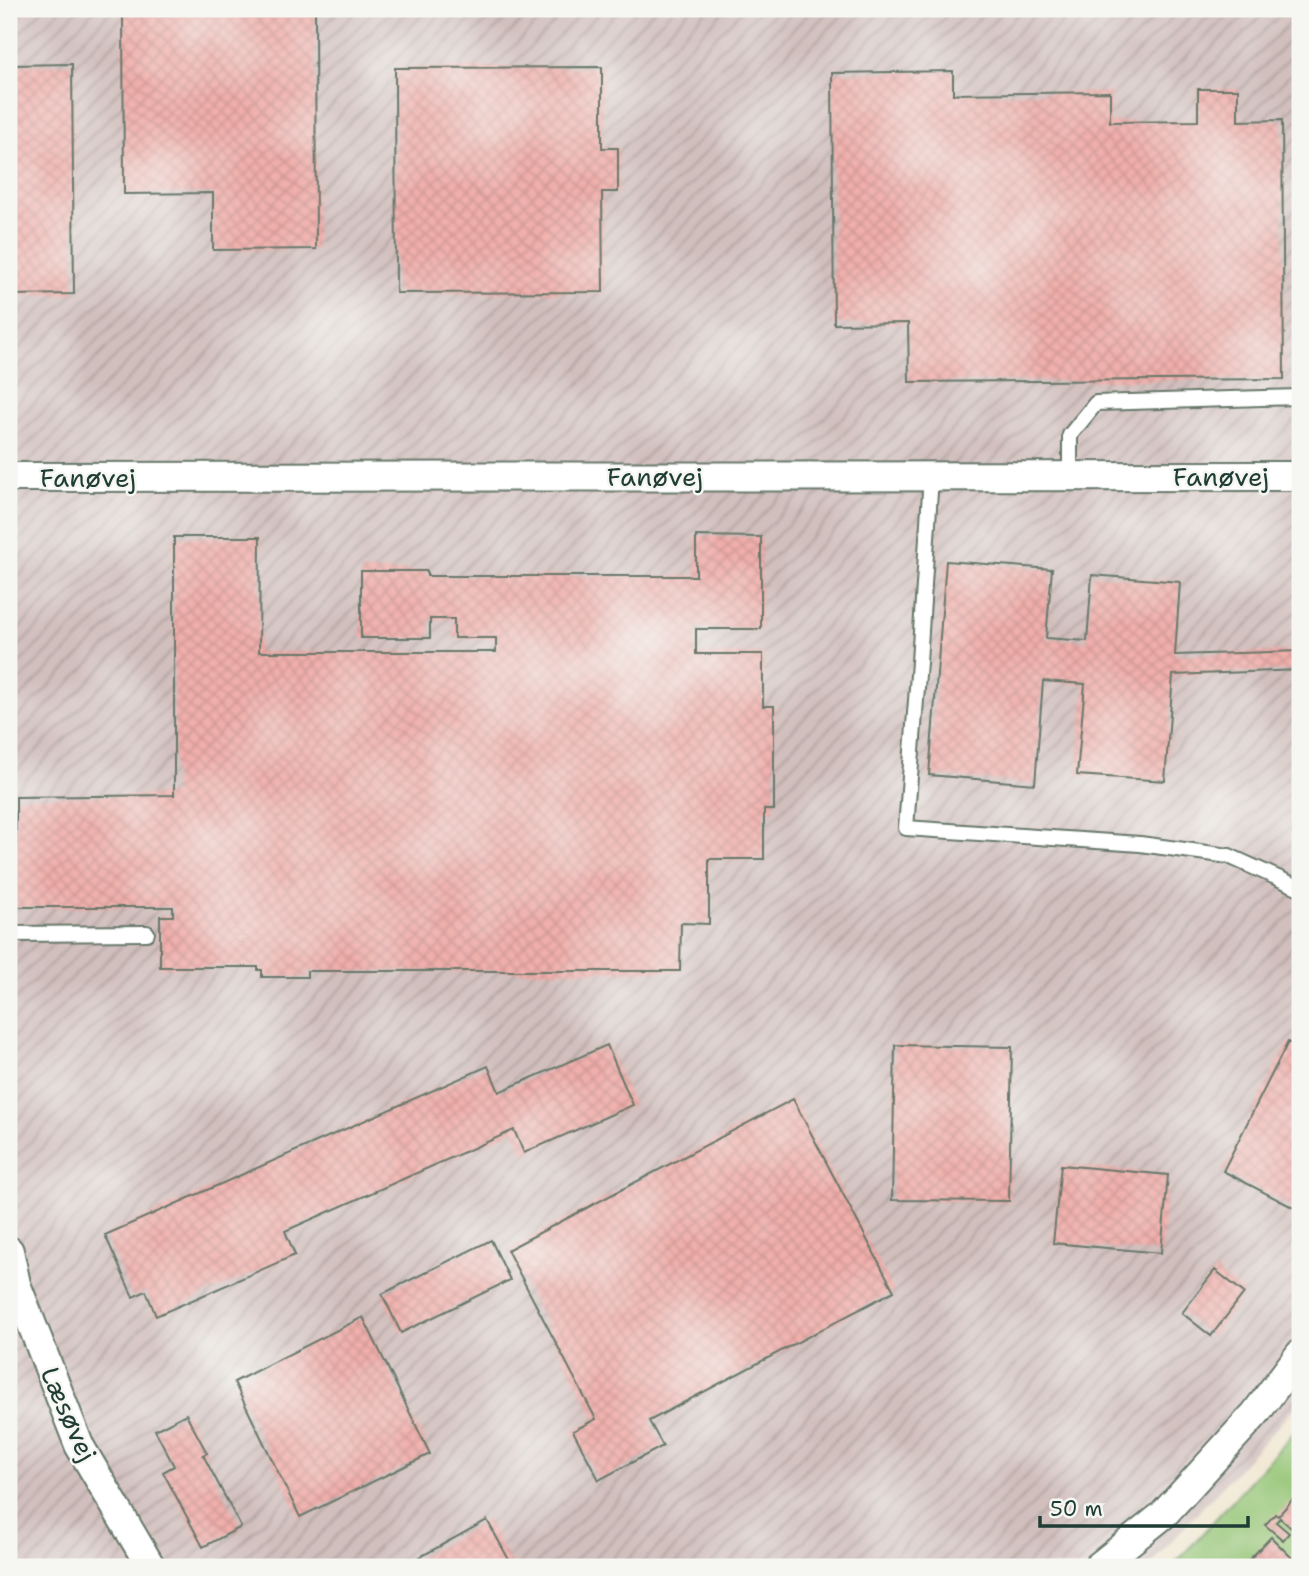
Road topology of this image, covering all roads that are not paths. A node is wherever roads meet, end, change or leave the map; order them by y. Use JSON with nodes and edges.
{"nodes":[{"id":1,"x":1300,"y":397,"type":"edge"},
{"id":2,"x":931,"y":476,"type":"junction"},
{"id":3,"x":1070,"y":476,"type":"junction"},
{"id":4,"x":1300,"y":476,"type":"edge"},
{"id":5,"x":9,"y":477,"type":"edge"},
{"id":6,"x":1300,"y":888,"type":"edge"},
{"id":7,"x":147,"y":933,"type":"dead end"},
{"id":8,"x":9,"y":934,"type":"edge"},
{"id":9,"x":9,"y":1251,"type":"edge"},
{"id":10,"x":1300,"y":1354,"type":"edge"},
{"id":11,"x":151,"y":1567,"type":"edge"},
{"id":12,"x":1098,"y":1567,"type":"edge"}],
"edges":[{"from":1,"to":3,"type":"lane"},
{"from":2,"to":3,"type":"street","name":"Fanøvej"},
{"from":2,"to":5,"type":"street","name":"Fanøvej"},
{"from":2,"to":6,"type":"lane"},
{"from":3,"to":4,"type":"street","name":"Fanøvej"},
{"from":7,"to":8,"type":"lane"},
{"from":9,"to":11,"type":"street","name":"Læsøvej"},
{"from":10,"to":12,"type":"street"}]}
